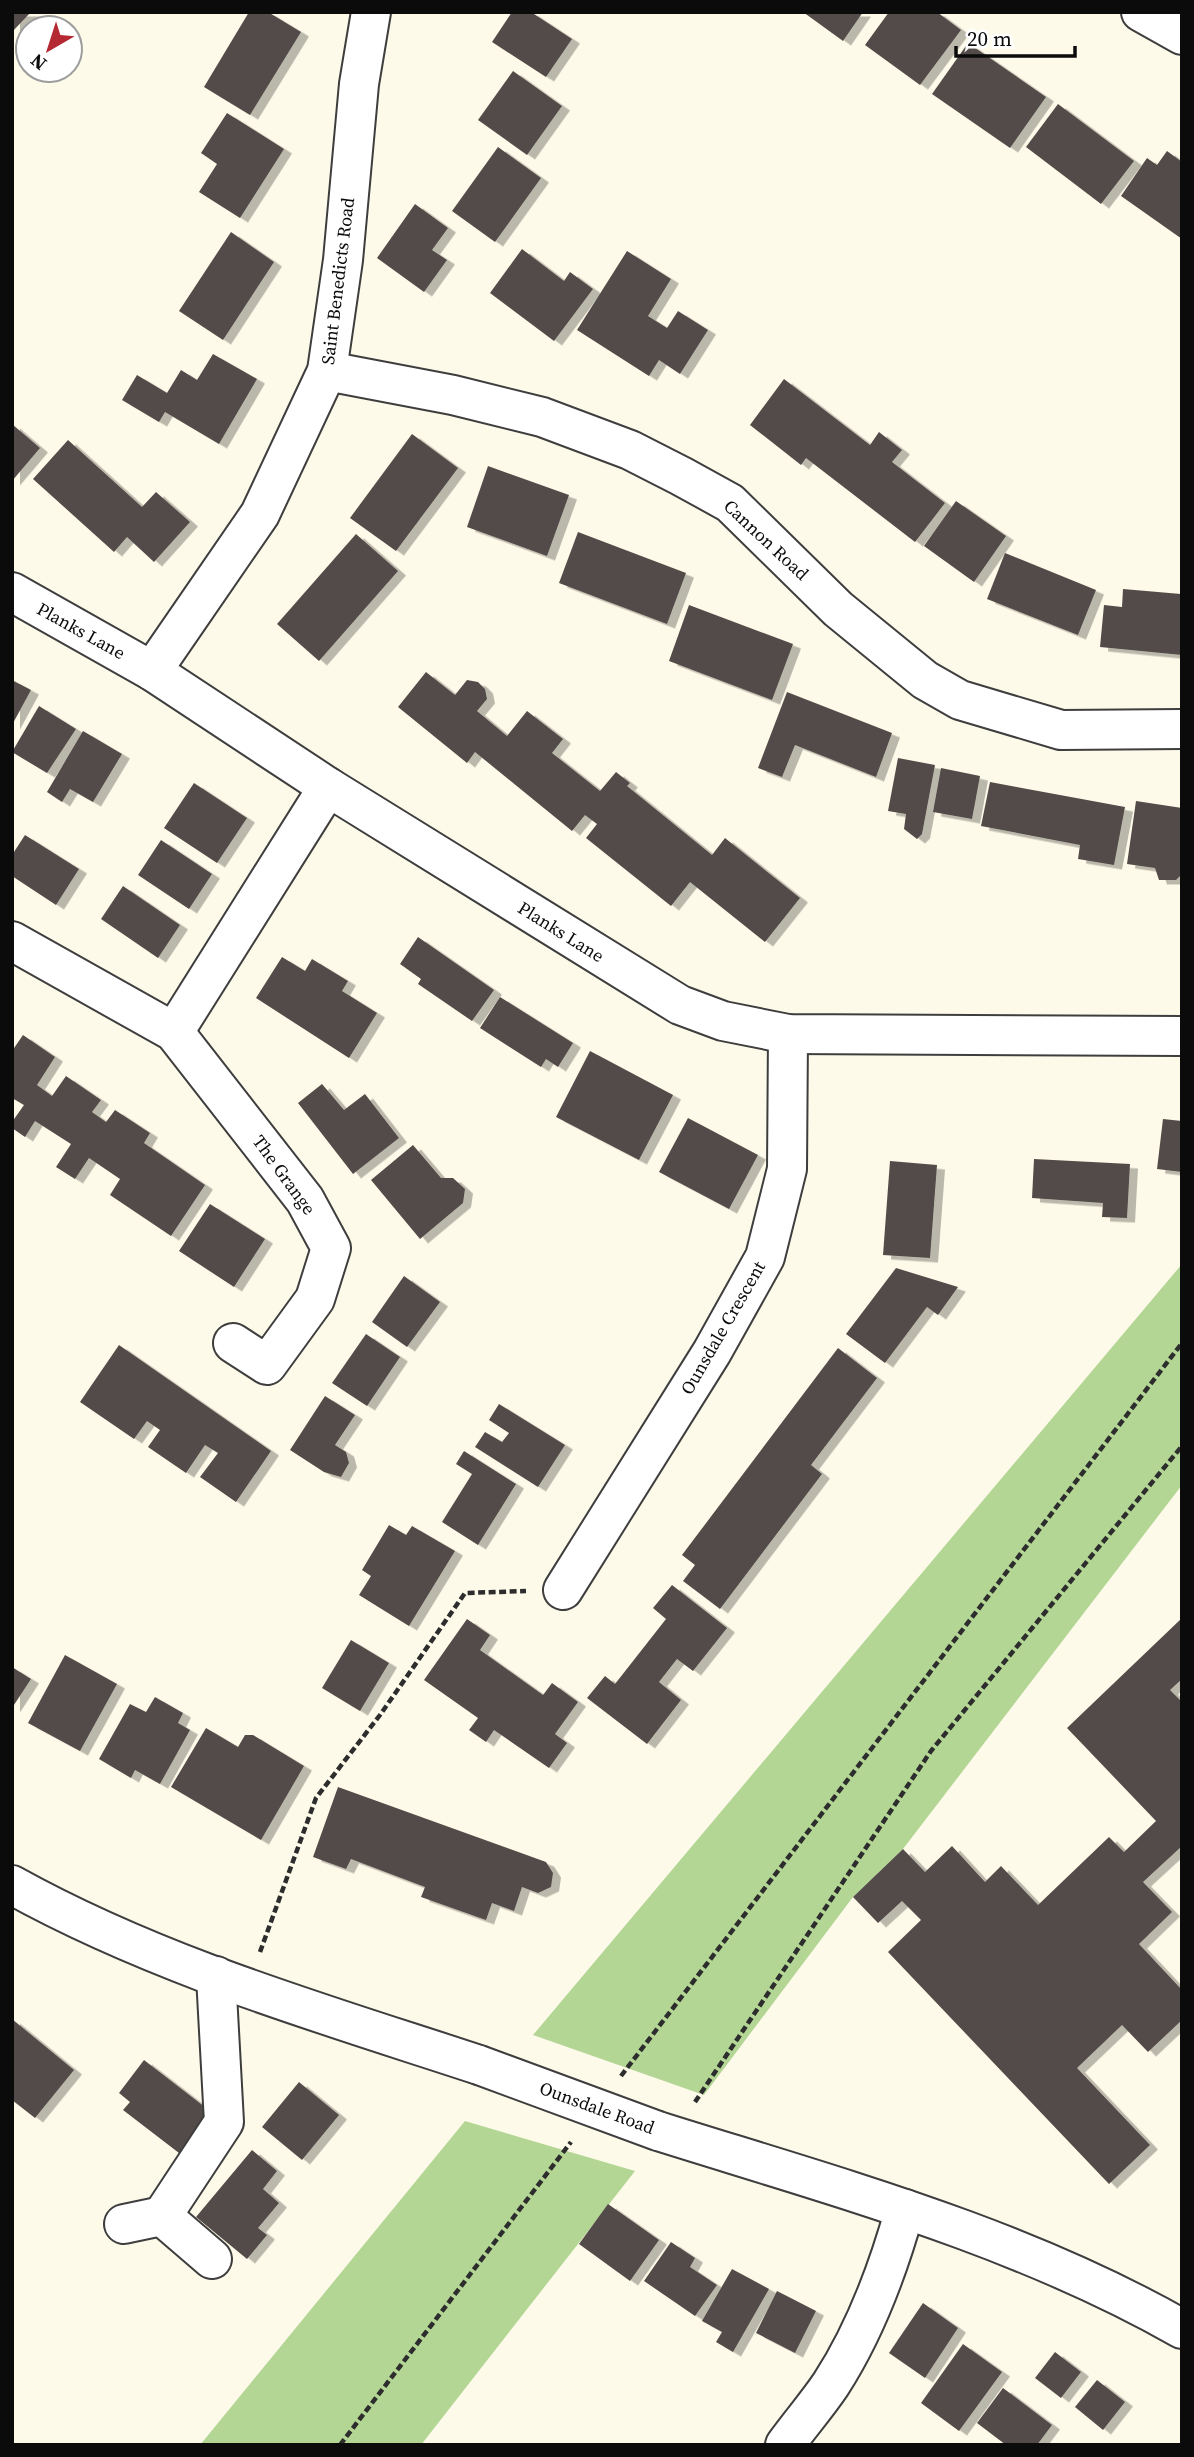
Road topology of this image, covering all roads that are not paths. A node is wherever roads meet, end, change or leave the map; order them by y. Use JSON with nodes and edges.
{"nodes":[{"id":1,"x":370,"y":12,"type":"edge"},
{"id":2,"x":1141,"y":12,"type":"edge"},
{"id":3,"x":1182,"y":35,"type":"edge"},
{"id":4,"x":327,"y":370,"type":"junction"},
{"id":5,"x":12,"y":592,"type":"edge"},
{"id":6,"x":152,"y":671,"type":"junction"},
{"id":7,"x":1182,"y":729,"type":"edge"},
{"id":8,"x":328,"y":787,"type":"junction"},
{"id":9,"x":12,"y":941,"type":"edge"},
{"id":10,"x":174,"y":1032,"type":"junction"},
{"id":11,"x":788,"y":1034,"type":"junction"},
{"id":12,"x":1182,"y":1036,"type":"edge"},
{"id":13,"x":233,"y":1343,"type":"dead end"},
{"id":14,"x":563,"y":1590,"type":"road end"},
{"id":15,"x":12,"y":1885,"type":"edge"},
{"id":16,"x":231,"y":1982,"type":"junction"},
{"id":17,"x":905,"y":2209,"type":"junction"},
{"id":18,"x":162,"y":2216,"type":"junction"},
{"id":19,"x":124,"y":2224,"type":"dead end"},
{"id":20,"x":212,"y":2259,"type":"dead end"},
{"id":21,"x":1182,"y":2329,"type":"edge"},
{"id":22,"x":785,"y":2445,"type":"edge"}],
"edges":[{"from":1,"to":4,"type":"street","name":"Saint Benedicts Road"},
{"from":2,"to":3,"type":"street"},
{"from":4,"to":6,"type":"street","name":"Saint Benedicts Road"},
{"from":4,"to":7,"type":"street","name":"Cannon Road"},
{"from":5,"to":6,"type":"street","name":"Planks Lane"},
{"from":6,"to":8,"type":"street","name":"Planks Lane"},
{"from":8,"to":10,"type":"street"},
{"from":8,"to":11,"type":"street","name":"Planks Lane"},
{"from":9,"to":10,"type":"street","name":"The Grange"},
{"from":10,"to":13,"type":"street","name":"The Grange"},
{"from":11,"to":12,"type":"street","name":"Planks Lane"},
{"from":11,"to":14,"type":"street","name":"Ounsdale Crescent"},
{"from":15,"to":16,"type":"street","name":"Ounsdale Road"},
{"from":16,"to":17,"type":"street","name":"Ounsdale Road","bridge":true},
{"from":16,"to":18,"type":"street"},
{"from":17,"to":21,"type":"street","name":"Ounsdale Road"},
{"from":17,"to":22,"type":"street"},
{"from":18,"to":19,"type":"street"},
{"from":18,"to":20,"type":"street"}]}
